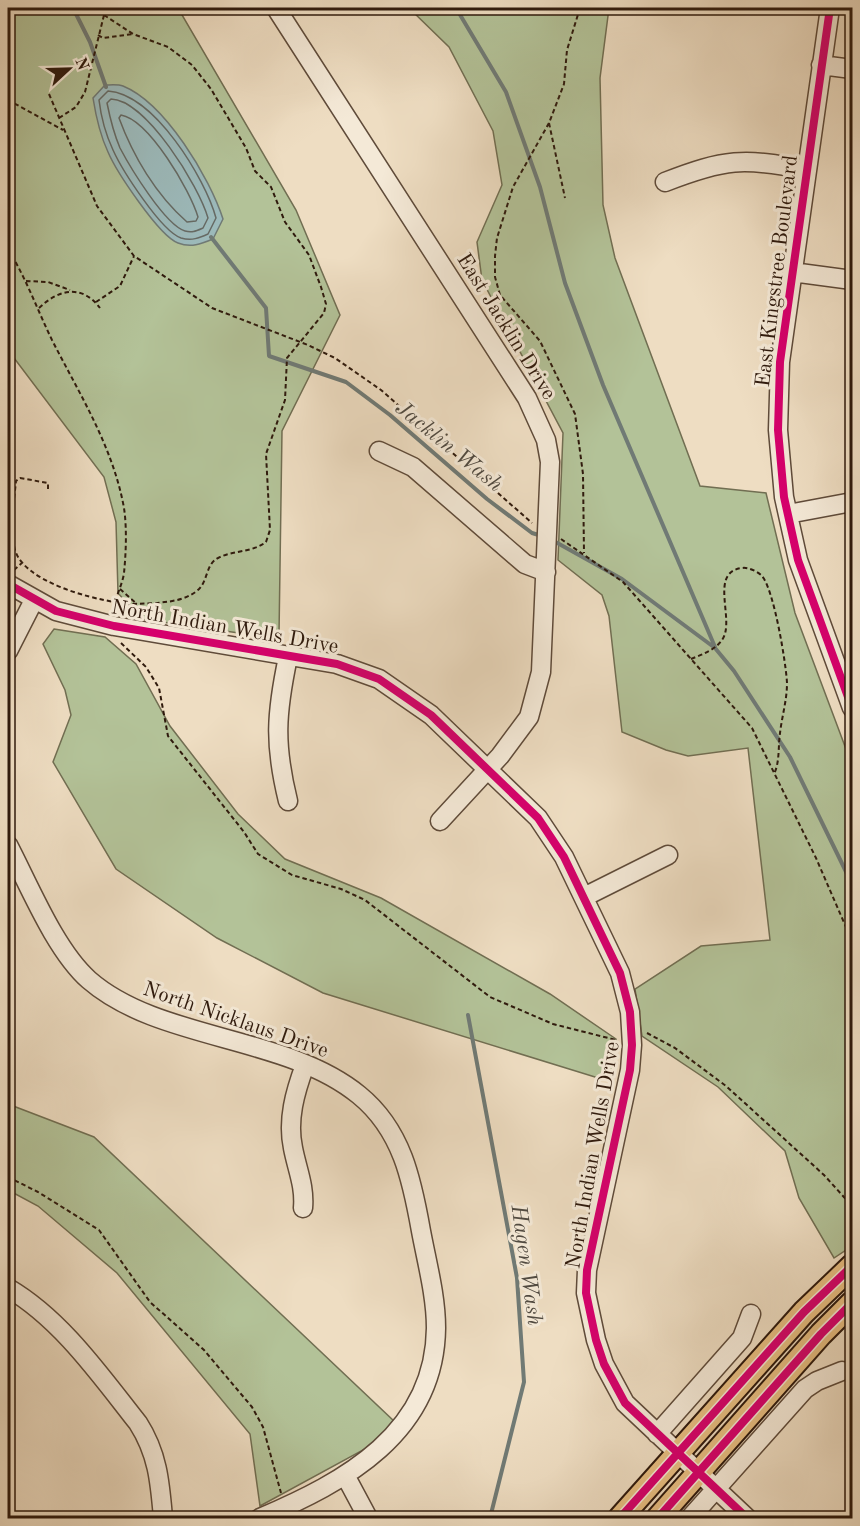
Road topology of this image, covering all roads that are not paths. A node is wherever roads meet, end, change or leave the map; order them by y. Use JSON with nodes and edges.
{"nodes":[{"id":1,"x":276,"y":8,"type":"edge"},
{"id":2,"x":830,"y":8,"type":"edge"},
{"id":3,"x":821,"y":65,"type":"junction"},
{"id":4,"x":852,"y":69,"type":"edge"},
{"id":5,"x":806,"y":170,"type":"junction"},
{"id":6,"x":665,"y":182,"type":"dead end"},
{"id":7,"x":792,"y":272,"type":"junction"},
{"id":8,"x":852,"y":280,"type":"edge"},
{"id":9,"x":379,"y":451,"type":"dead end"},
{"id":10,"x":852,"y":502,"type":"edge"},
{"id":11,"x":788,"y":514,"type":"junction"},
{"id":12,"x":546,"y":572,"type":"junction"},
{"id":13,"x":11,"y":577,"type":"edge"},
{"id":14,"x":34,"y":600,"type":"junction"},
{"id":15,"x":8,"y":651,"type":"edge"},
{"id":16,"x":288,"y":657,"type":"junction"},
{"id":17,"x":852,"y":708,"type":"edge"},
{"id":18,"x":487,"y":770,"type":"junction"},
{"id":19,"x":288,"y":801,"type":"dead end"},
{"id":20,"x":440,"y":821,"type":"dead end"},
{"id":21,"x":8,"y":845,"type":"edge"},
{"id":22,"x":668,"y":855,"type":"dead end"},
{"id":23,"x":584,"y":897,"type":"junction"},
{"id":24,"x":305,"y":1065,"type":"junction"},
{"id":25,"x":303,"y":1208,"type":"dead end"},
{"id":26,"x":852,"y":1266,"type":"edge"},
{"id":27,"x":8,"y":1288,"type":"edge"},
{"id":28,"x":852,"y":1303,"type":"edge"},
{"id":29,"x":751,"y":1314,"type":"dead end"},
{"id":30,"x":842,"y":1371,"type":"dead end"},
{"id":31,"x":657,"y":1434,"type":"junction"},
{"id":32,"x":677,"y":1454,"type":"junction"},
{"id":33,"x":697,"y":1473,"type":"junction"},
{"id":34,"x":345,"y":1475,"type":"junction"},
{"id":35,"x":716,"y":1490,"type":"junction"},
{"id":36,"x":163,"y":1518,"type":"edge"},
{"id":37,"x":260,"y":1518,"type":"edge"},
{"id":38,"x":368,"y":1518,"type":"edge"},
{"id":39,"x":620,"y":1518,"type":"edge"},
{"id":40,"x":658,"y":1518,"type":"edge"},
{"id":41,"x":690,"y":1518,"type":"edge"},
{"id":42,"x":747,"y":1518,"type":"edge"}],
"edges":[{"from":1,"to":12,"type":"street","name":"East Jacklin Drive"},
{"from":2,"to":3,"type":"street","name":"East Kingstree Boulevard"},
{"from":3,"to":4,"type":"street"},
{"from":3,"to":5,"type":"street","name":"East Kingstree Boulevard"},
{"from":5,"to":6,"type":"street"},
{"from":5,"to":7,"type":"street","name":"East Kingstree Boulevard"},
{"from":7,"to":8,"type":"street"},
{"from":7,"to":11,"type":"street","name":"East Kingstree Boulevard"},
{"from":9,"to":12,"type":"street"},
{"from":10,"to":11,"type":"street"},
{"from":11,"to":17,"type":"street","name":"East Kingstree Boulevard"},
{"from":12,"to":18,"type":"street","name":"East Jacklin Drive"},
{"from":13,"to":14,"type":"street","name":"North Indian Wells Drive"},
{"from":14,"to":15,"type":"street"},
{"from":14,"to":16,"type":"street","name":"North Indian Wells Drive"},
{"from":16,"to":18,"type":"street","name":"North Indian Wells Drive"},
{"from":16,"to":19,"type":"street"},
{"from":18,"to":20,"type":"street","name":"East Jacklin Drive"},
{"from":18,"to":23,"type":"street","name":"North Indian Wells Drive"},
{"from":21,"to":24,"type":"street","name":"North Nicklaus Drive"},
{"from":22,"to":23,"type":"street"},
{"from":23,"to":31,"type":"street","name":"North Indian Wells Drive"},
{"from":24,"to":25,"type":"street"},
{"from":24,"to":34,"type":"street","name":"North Nicklaus Drive"},
{"from":26,"to":32,"type":"main road"},
{"from":27,"to":36,"type":"street"},
{"from":28,"to":33,"type":"main road"},
{"from":29,"to":31,"type":"street"},
{"from":30,"to":35,"type":"street"},
{"from":31,"to":32,"type":"street","name":"North Indian Wells Drive"},
{"from":32,"to":33,"type":"street","name":"North Indian Wells Drive"},
{"from":32,"to":39,"type":"main road"},
{"from":33,"to":35,"type":"street","name":"North Indian Wells Drive"},
{"from":33,"to":40,"type":"main road"},
{"from":34,"to":37,"type":"street","name":"North Nicklaus Drive"},
{"from":34,"to":38,"type":"street"},
{"from":35,"to":41,"type":"street"},
{"from":35,"to":42,"type":"street","name":"North Indian Wells Drive"}]}
